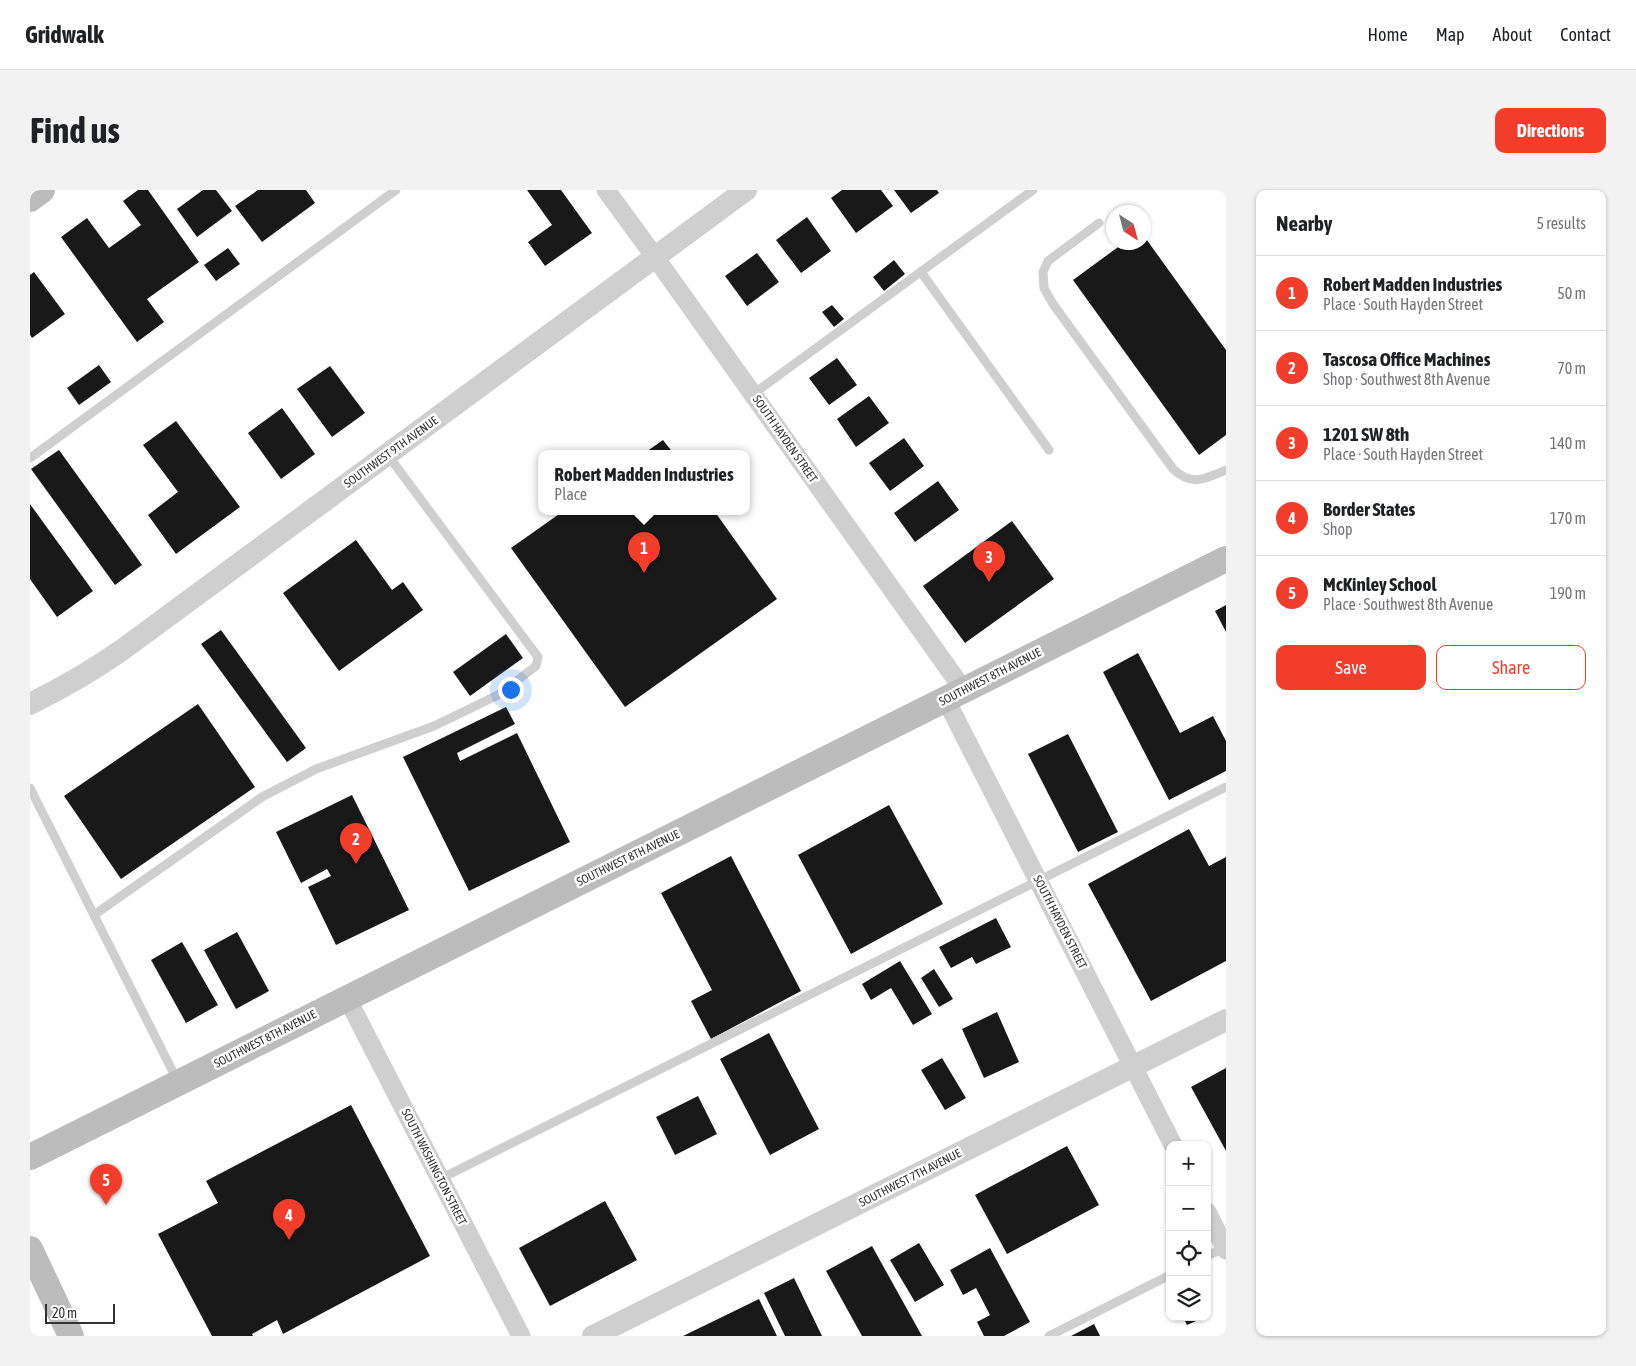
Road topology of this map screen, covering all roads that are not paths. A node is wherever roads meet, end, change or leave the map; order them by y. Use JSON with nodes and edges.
{"nodes":[{"id":1,"x":42,"y":190,"type":"edge"},
{"id":2,"x":396,"y":190,"type":"edge"},
{"id":3,"x":606,"y":190,"type":"edge"},
{"id":4,"x":746,"y":190,"type":"edge"},
{"id":5,"x":1033,"y":190,"type":"edge"},
{"id":6,"x":30,"y":199,"type":"edge"},
{"id":7,"x":1099,"y":223,"type":"dead end"},
{"id":8,"x":655,"y":257,"type":"junction"},
{"id":9,"x":921,"y":272,"type":"junction"},
{"id":10,"x":753,"y":394,"type":"junction"},
{"id":11,"x":1049,"y":450,"type":"dead end"},
{"id":12,"x":387,"y":454,"type":"junction"},
{"id":13,"x":30,"y":458,"type":"edge"},
{"id":14,"x":1226,"y":470,"type":"edge"},
{"id":15,"x":1226,"y":559,"type":"edge"},
{"id":16,"x":955,"y":695,"type":"junction"},
{"id":17,"x":30,"y":704,"type":"edge"},
{"id":18,"x":1226,"y":787,"type":"edge"},
{"id":19,"x":30,"y":788,"type":"edge"},
{"id":20,"x":1039,"y":880,"type":"junction"},
{"id":21,"x":94,"y":916,"type":"junction"},
{"id":22,"x":348,"y":998,"type":"junction"},
{"id":23,"x":1226,"y":1020,"type":"edge"},
{"id":24,"x":1134,"y":1066,"type":"junction"},
{"id":25,"x":178,"y":1083,"type":"junction"},
{"id":26,"x":1171,"y":1141,"type":"edge"},
{"id":27,"x":30,"y":1157,"type":"edge"},
{"id":28,"x":440,"y":1179,"type":"junction"},
{"id":29,"x":1211,"y":1220,"type":"edge"},
{"id":30,"x":1226,"y":1248,"type":"edge"},
{"id":31,"x":30,"y":1250,"type":"edge"},
{"id":32,"x":1211,"y":1254,"type":"edge"},
{"id":33,"x":1168,"y":1276,"type":"edge"},
{"id":34,"x":71,"y":1336,"type":"edge"},
{"id":35,"x":521,"y":1336,"type":"edge"},
{"id":36,"x":593,"y":1336,"type":"edge"},
{"id":37,"x":1049,"y":1336,"type":"edge"}],
"edges":[{"from":1,"to":6,"type":"main road"},
{"from":2,"to":13,"type":"lane"},
{"from":3,"to":8,"type":"street","name":"SOUTH HAYDEN STREET"},
{"from":4,"to":8,"type":"street","name":"SOUTHWEST 9TH AVENUE"},
{"from":5,"to":9,"type":"lane"},
{"from":7,"to":14,"type":"lane"},
{"from":8,"to":10,"type":"street","name":"SOUTH HAYDEN STREET"},
{"from":8,"to":12,"type":"street","name":"SOUTHWEST 9TH AVENUE"},
{"from":9,"to":10,"type":"lane"},
{"from":9,"to":11,"type":"lane"},
{"from":10,"to":16,"type":"street","name":"SOUTH HAYDEN STREET"},
{"from":12,"to":17,"type":"street","name":"SOUTHWEST 9TH AVENUE"},
{"from":12,"to":21,"type":"lane"},
{"from":15,"to":16,"type":"main road","name":"SOUTHWEST 8TH AVENUE"},
{"from":16,"to":20,"type":"street","name":"SOUTH HAYDEN STREET"},
{"from":16,"to":22,"type":"main road","name":"SOUTHWEST 8TH AVENUE"},
{"from":18,"to":20,"type":"lane"},
{"from":19,"to":21,"type":"lane"},
{"from":20,"to":24,"type":"street","name":"SOUTH HAYDEN STREET"},
{"from":20,"to":28,"type":"lane"},
{"from":21,"to":25,"type":"lane"},
{"from":22,"to":25,"type":"main road","name":"SOUTHWEST 8TH AVENUE"},
{"from":22,"to":28,"type":"street","name":"SOUTH WASHINGTON STREET"},
{"from":23,"to":24,"type":"street","name":"SOUTHWEST 7TH AVENUE"},
{"from":24,"to":26,"type":"street","name":"SOUTH HAYDEN STREET"},
{"from":24,"to":36,"type":"street","name":"SOUTHWEST 7TH AVENUE"},
{"from":25,"to":27,"type":"main road","name":"SOUTHWEST 8TH AVENUE"},
{"from":28,"to":35,"type":"street","name":"SOUTH WASHINGTON STREET"},
{"from":29,"to":30,"type":"street"},
{"from":30,"to":32,"type":"lane"},
{"from":31,"to":34,"type":"main road"},
{"from":33,"to":37,"type":"lane"}]}
